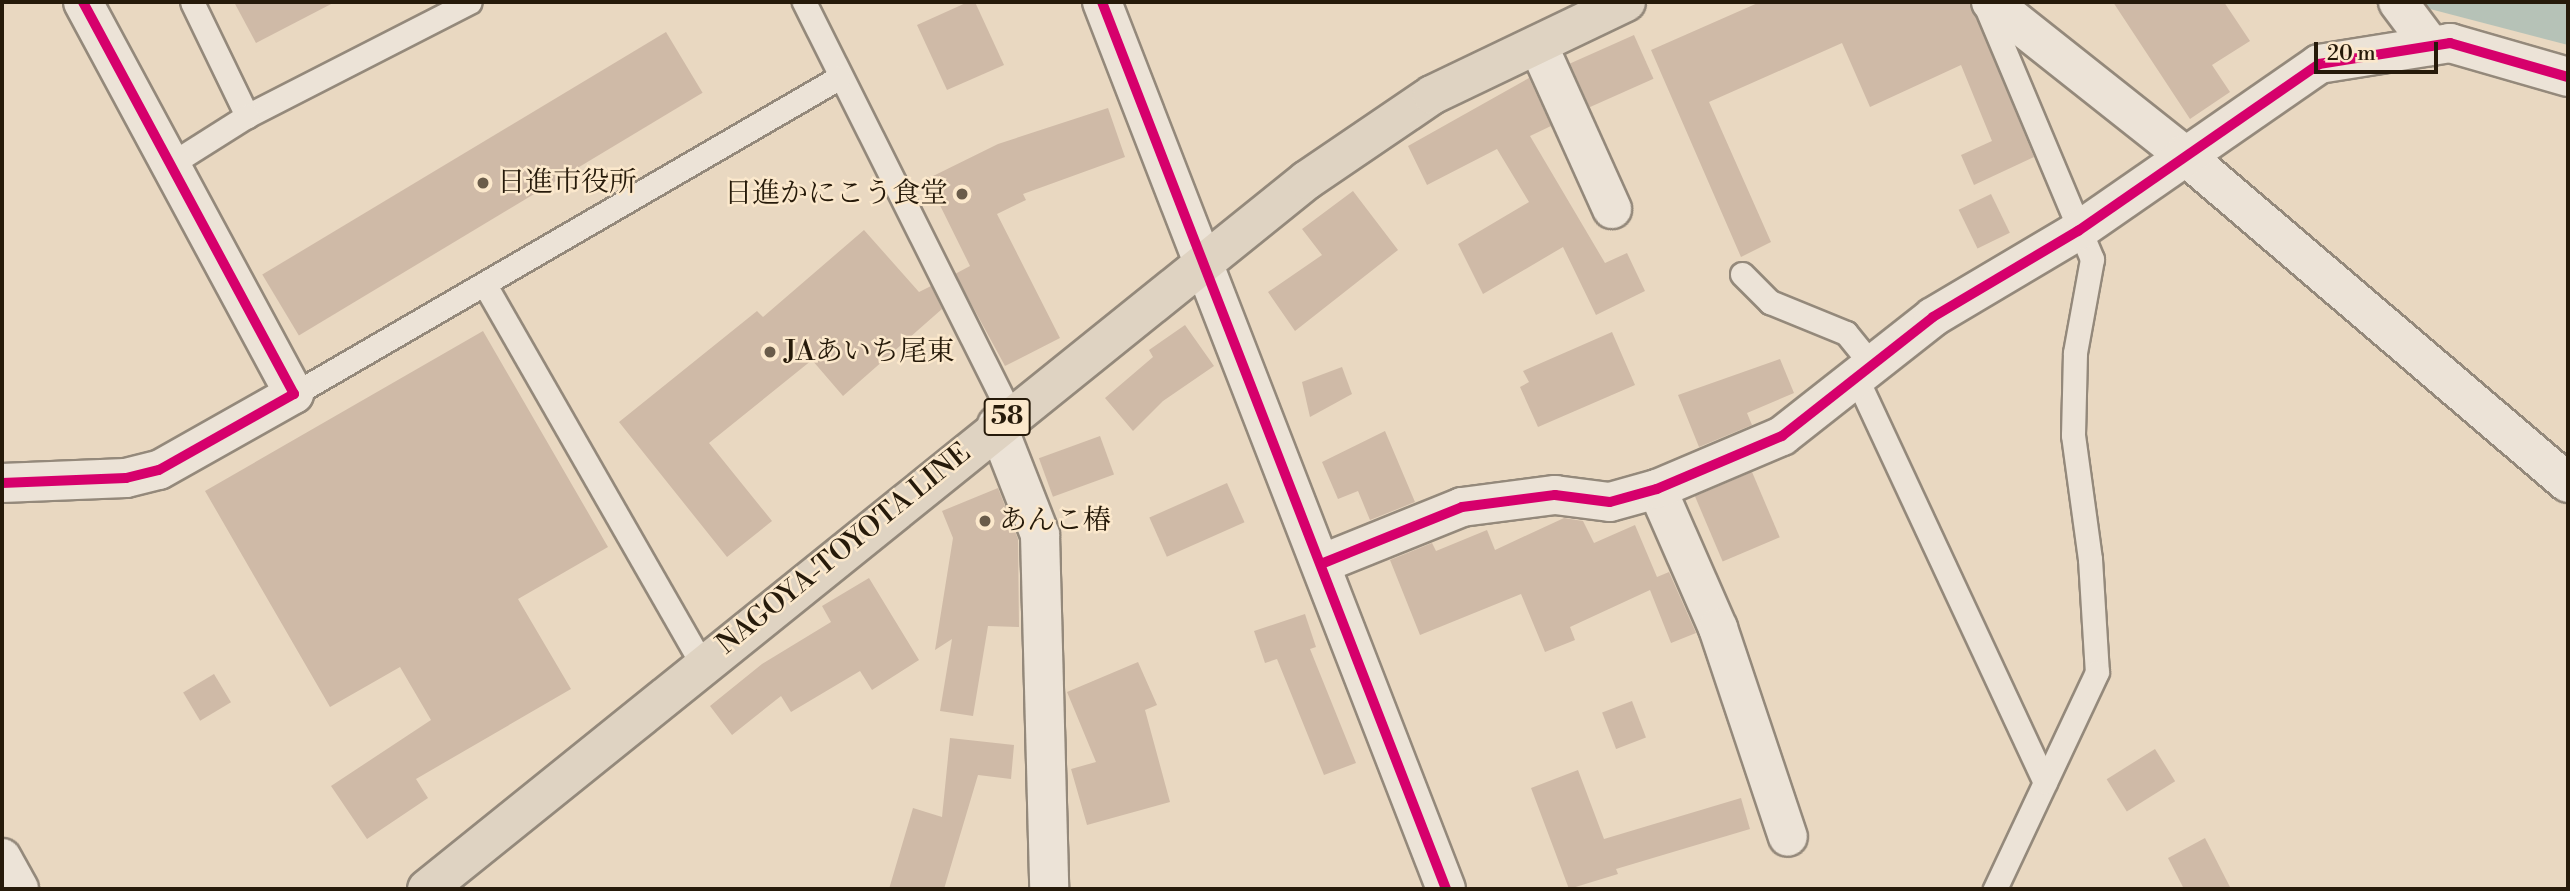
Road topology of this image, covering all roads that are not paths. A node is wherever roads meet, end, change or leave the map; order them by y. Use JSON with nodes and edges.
{"nodes":[{"id":1,"x":83,"y":2,"type":"edge"},
{"id":2,"x":192,"y":2,"type":"edge"},
{"id":3,"x":470,"y":2,"type":"edge"},
{"id":4,"x":804,"y":2,"type":"edge"},
{"id":5,"x":1102,"y":2,"type":"edge"},
{"id":6,"x":1626,"y":2,"type":"edge"},
{"id":7,"x":1984,"y":2,"type":"edge"},
{"id":8,"x":1991,"y":2,"type":"edge"},
{"id":9,"x":2398,"y":2,"type":"edge"},
{"id":10,"x":1538,"y":45,"type":"junction"},
{"id":11,"x":2431,"y":46,"type":"junction"},
{"id":12,"x":840,"y":77,"type":"junction"},
{"id":13,"x":2568,"y":77,"type":"edge"},
{"id":14,"x":247,"y":116,"type":"junction"},
{"id":15,"x":2183,"y":154,"type":"junction"},
{"id":16,"x":171,"y":164,"type":"junction"},
{"id":17,"x":1612,"y":209,"type":"dead end"},
{"id":18,"x":2078,"y":231,"type":"junction"},
{"id":19,"x":1200,"y":262,"type":"junction"},
{"id":20,"x":1742,"y":274,"type":"dead end"},
{"id":21,"x":485,"y":285,"type":"junction"},
{"id":22,"x":1864,"y":371,"type":"junction"},
{"id":23,"x":294,"y":394,"type":"junction"},
{"id":24,"x":1004,"y":419,"type":"junction"},
{"id":25,"x":2,"y":483,"type":"edge"},
{"id":26,"x":2568,"y":483,"type":"edge"},
{"id":27,"x":1657,"y":489,"type":"junction"},
{"id":28,"x":1321,"y":564,"type":"junction"},
{"id":29,"x":702,"y":663,"type":"junction"},
{"id":30,"x":2045,"y":782,"type":"junction"},
{"id":31,"x":1788,"y":837,"type":"dead end"},
{"id":32,"x":2,"y":858,"type":"edge"},
{"id":33,"x":19,"y":889,"type":"edge"},
{"id":34,"x":427,"y":889,"type":"edge"},
{"id":35,"x":1049,"y":889,"type":"edge"},
{"id":36,"x":1446,"y":889,"type":"edge"},
{"id":37,"x":1995,"y":889,"type":"edge"}],
"edges":[{"from":1,"to":16,"type":"street"},
{"from":2,"to":14,"type":"lane"},
{"from":3,"to":14,"type":"lane"},
{"from":4,"to":12,"type":"lane"},
{"from":5,"to":19,"type":"street"},
{"from":6,"to":10,"type":"main road","name":"NAGOYA-TOYOTA LINE","number":"58"},
{"from":7,"to":18,"type":"lane"},
{"from":8,"to":15,"type":"street"},
{"from":9,"to":11,"type":"street"},
{"from":10,"to":17,"type":"street"},
{"from":10,"to":19,"type":"main road","name":"NAGOYA-TOYOTA LINE","number":"58"},
{"from":11,"to":13,"type":"street"},
{"from":11,"to":15,"type":"street"},
{"from":12,"to":21,"type":"lane"},
{"from":12,"to":24,"type":"lane"},
{"from":14,"to":16,"type":"lane"},
{"from":15,"to":18,"type":"street"},
{"from":15,"to":26,"type":"street"},
{"from":16,"to":23,"type":"street"},
{"from":18,"to":22,"type":"street"},
{"from":18,"to":30,"type":"lane"},
{"from":19,"to":24,"type":"main road","name":"NAGOYA-TOYOTA LINE","number":"58"},
{"from":19,"to":28,"type":"street"},
{"from":20,"to":22,"type":"lane"},
{"from":21,"to":23,"type":"lane"},
{"from":21,"to":29,"type":"lane"},
{"from":22,"to":27,"type":"street"},
{"from":22,"to":30,"type":"lane"},
{"from":23,"to":25,"type":"street"},
{"from":24,"to":29,"type":"main road","name":"NAGOYA-TOYOTA LINE","number":"58"},
{"from":24,"to":35,"type":"street"},
{"from":27,"to":28,"type":"street"},
{"from":27,"to":31,"type":"street"},
{"from":28,"to":36,"type":"street"},
{"from":29,"to":34,"type":"main road","name":"NAGOYA-TOYOTA LINE","number":"58"},
{"from":30,"to":37,"type":"lane"},
{"from":32,"to":33,"type":"street"}]}
